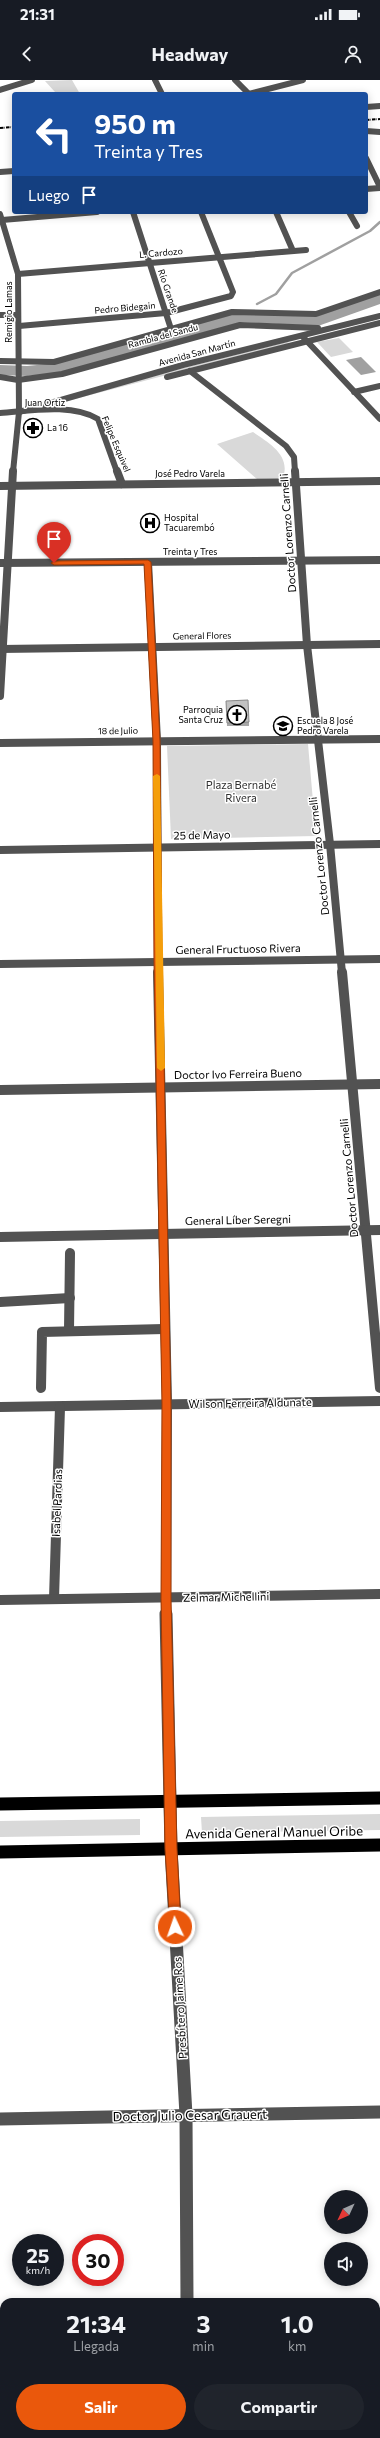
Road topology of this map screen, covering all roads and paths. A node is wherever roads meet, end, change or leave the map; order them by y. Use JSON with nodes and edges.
{"nodes":[{"id":1,"x":32,"y":80,"type":"edge"},
{"id":2,"x":155,"y":80,"type":"edge"},
{"id":3,"x":235,"y":80,"type":"edge"},
{"id":4,"x":303,"y":80,"type":"edge"},
{"id":5,"x":0,"y":90,"type":"edge"},
{"id":6,"x":161,"y":92,"type":"edge"},
{"id":7,"x":247,"y":92,"type":"edge"},
{"id":8,"x":257,"y":92,"type":"edge"},
{"id":9,"x":380,"y":106,"type":"edge"},
{"id":10,"x":368,"y":107,"type":"edge"},
{"id":11,"x":368,"y":131,"type":"edge"},
{"id":12,"x":380,"y":132,"type":"edge"},
{"id":13,"x":368,"y":162,"type":"edge"},
{"id":14,"x":12,"y":171,"type":"edge"},
{"id":15,"x":0,"y":172,"type":"edge"},
{"id":16,"x":380,"y":187,"type":"edge"},
{"id":17,"x":368,"y":189,"type":"edge"},
{"id":18,"x":59,"y":214,"type":"edge"},
{"id":19,"x":134,"y":214,"type":"edge"},
{"id":20,"x":202,"y":214,"type":"edge"},
{"id":21,"x":277,"y":214,"type":"edge"},
{"id":22,"x":350,"y":214,"type":"edge"},
{"id":23,"x":1,"y":217,"type":"edge"},
{"id":24,"x":357,"y":226,"type":"dead end"},
{"id":25,"x":306,"y":250,"type":"dead end"},
{"id":26,"x":293,"y":251,"type":"junction"},
{"id":27,"x":220,"y":256,"type":"junction"},
{"id":28,"x":148,"y":263,"type":"junction"},
{"id":29,"x":18,"y":274,"type":"junction"},
{"id":30,"x":380,"y":292,"type":"edge"},
{"id":31,"x":166,"y":313,"type":"junction"},
{"id":32,"x":0,"y":315,"type":"edge"},
{"id":33,"x":18,"y":315,"type":"junction"},
{"id":34,"x":380,"y":316,"type":"edge"},
{"id":35,"x":380,"y":323,"type":"edge"},
{"id":36,"x":19,"y":326,"type":"junction"},
{"id":37,"x":171,"y":329,"type":"junction"},
{"id":38,"x":323,"y":329,"type":"junction"},
{"id":39,"x":300,"y":334,"type":"junction"},
{"id":40,"x":329,"y":335,"type":"junction"},
{"id":41,"x":307,"y":341,"type":"junction"},
{"id":42,"x":0,"y":361,"type":"edge"},
{"id":43,"x":18,"y":363,"type":"junction"},
{"id":44,"x":190,"y":371,"type":"junction"},
{"id":45,"x":0,"y":377,"type":"edge"},
{"id":46,"x":18,"y":378,"type":"junction"},
{"id":47,"x":380,"y":386,"type":"edge"},
{"id":48,"x":354,"y":392,"type":"junction"},
{"id":49,"x":19,"y":412,"type":"junction"},
{"id":50,"x":35,"y":412,"type":"junction"},
{"id":51,"x":0,"y":413,"type":"edge"},
{"id":52,"x":90,"y":414,"type":"joint"},
{"id":53,"x":380,"y":419,"type":"edge"},
{"id":54,"x":380,"y":481,"type":"edge"},
{"id":55,"x":296,"y":482,"type":"junction"},
{"id":56,"x":122,"y":484,"type":"junction"},
{"id":57,"x":12,"y":485,"type":"junction"},
{"id":58,"x":0,"y":486,"type":"edge"},
{"id":59,"x":301,"y":560,"type":"junction"},
{"id":60,"x":380,"y":560,"type":"edge"},
{"id":61,"x":148,"y":562,"type":"junction"},
{"id":62,"x":4,"y":563,"type":"edge"},
{"id":63,"x":380,"y":644,"type":"edge"},
{"id":64,"x":307,"y":645,"type":"junction"},
{"id":65,"x":151,"y":647,"type":"junction"},
{"id":66,"x":1,"y":649,"type":"edge"},
{"id":67,"x":0,"y":696,"type":"edge"},
{"id":68,"x":380,"y":739,"type":"edge"},
{"id":69,"x":318,"y":740,"type":"junction"},
{"id":70,"x":157,"y":741,"type":"junction"},
{"id":71,"x":0,"y":743,"type":"edge"},
{"id":72,"x":330,"y":844,"type":"junction"},
{"id":73,"x":380,"y":844,"type":"edge"},
{"id":74,"x":157,"y":847,"type":"junction"},
{"id":75,"x":0,"y":850,"type":"edge"},
{"id":76,"x":380,"y":959,"type":"edge"},
{"id":77,"x":340,"y":960,"type":"junction"},
{"id":78,"x":158,"y":962,"type":"junction"},
{"id":79,"x":0,"y":964,"type":"edge"},
{"id":80,"x":352,"y":1084,"type":"junction"},
{"id":81,"x":380,"y":1084,"type":"edge"},
{"id":82,"x":161,"y":1087,"type":"junction"},
{"id":83,"x":0,"y":1090,"type":"edge"},
{"id":84,"x":364,"y":1230,"type":"junction"},
{"id":85,"x":380,"y":1230,"type":"edge"},
{"id":86,"x":163,"y":1234,"type":"junction"},
{"id":87,"x":0,"y":1237,"type":"edge"},
{"id":88,"x":70,"y":1252,"type":"dead end"},
{"id":89,"x":70,"y":1298,"type":"junction"},
{"id":90,"x":0,"y":1302,"type":"edge"},
{"id":91,"x":164,"y":1329,"type":"junction"},
{"id":92,"x":69,"y":1330,"type":"junction"},
{"id":93,"x":41,"y":1388,"type":"dead end"},
{"id":94,"x":380,"y":1388,"type":"edge"},
{"id":95,"x":380,"y":1401,"type":"edge"},
{"id":96,"x":167,"y":1404,"type":"junction"},
{"id":97,"x":0,"y":1407,"type":"edge"},
{"id":98,"x":60,"y":1407,"type":"junction"},
{"id":99,"x":380,"y":1594,"type":"edge"},
{"id":100,"x":54,"y":1599,"type":"junction"},
{"id":101,"x":166,"y":1599,"type":"junction"},
{"id":102,"x":0,"y":1600,"type":"edge"},
{"id":103,"x":380,"y":1798,"type":"edge"},
{"id":104,"x":171,"y":1800,"type":"junction"},
{"id":105,"x":0,"y":1804,"type":"edge"},
{"id":106,"x":380,"y":1845,"type":"edge"},
{"id":107,"x":171,"y":1849,"type":"junction"},
{"id":108,"x":0,"y":1852,"type":"edge"},
{"id":109,"x":380,"y":2112,"type":"edge"},
{"id":110,"x":186,"y":2115,"type":"junction"},
{"id":111,"x":0,"y":2119,"type":"edge"},
{"id":112,"x":187,"y":2298,"type":"edge"}],
"edges":[{"from":1,"to":5,"type":"street"},
{"from":2,"to":6,"type":"street"},
{"from":3,"to":7,"type":"street"},
{"from":4,"to":8,"type":"street"},
{"from":9,"to":10,"type":"street"},
{"from":11,"to":12,"type":"street"},
{"from":13,"to":16,"type":"street"},
{"from":14,"to":15,"type":"street"},
{"from":16,"to":17,"type":"street"},
{"from":18,"to":23,"type":"street"},
{"from":19,"to":28,"type":"street","name":"Río Grande"},
{"from":20,"to":27,"type":"street"},
{"from":21,"to":26,"type":"street"},
{"from":22,"to":24,"type":"street"},
{"from":23,"to":29,"type":"street","name":"Remigio Lamas"},
{"from":25,"to":26,"type":"street","name":"L. Cardozo"},
{"from":26,"to":27,"type":"street","name":"L. Cardozo"},
{"from":27,"to":28,"type":"street","name":"L. Cardozo"},
{"from":27,"to":31,"type":"street","name":"Pedro Bidegain"},
{"from":28,"to":29,"type":"street","name":"L. Cardozo"},
{"from":28,"to":31,"type":"street","name":"Río Grande"},
{"from":29,"to":33,"type":"street","name":"Remigio Lamas"},
{"from":30,"to":37,"type":"street"},
{"from":31,"to":36,"type":"street","name":"Pedro Bidegain"},
{"from":31,"to":37,"type":"street","name":"Río Grande"},
{"from":32,"to":33,"type":"street"},
{"from":33,"to":36,"type":"street","name":"Remigio Lamas"},
{"from":34,"to":38,"type":"street","name":"Avenida San Martín"},
{"from":35,"to":40,"type":"street","name":"Avenida San Martín"},
{"from":36,"to":43,"type":"street","name":"Remigio Lamas"},
{"from":37,"to":43,"type":"street"},
{"from":38,"to":39,"type":"street","name":"Avenida San Martín"},
{"from":38,"to":40,"type":"street"},
{"from":38,"to":46,"type":"street","name":"Rambla del Sandu"},
{"from":39,"to":41,"type":"street"},
{"from":39,"to":49,"type":"street","name":"Avenida San Martín"},
{"from":40,"to":41,"type":"street","name":"Avenida San Martín"},
{"from":41,"to":44,"type":"street","name":"Avenida San Martín"},
{"from":41,"to":48,"type":"street"},
{"from":42,"to":43,"type":"street"},
{"from":43,"to":46,"type":"street","name":"Remigio Lamas"},
{"from":44,"to":50,"type":"street","name":"Avenida San Martín"},
{"from":44,"to":55,"type":"street","name":"Doctor Lorenzo Carnelli"},
{"from":45,"to":46,"type":"street","name":"Rambla del Sandu"},
{"from":46,"to":49,"type":"street","name":"Remigio Lamas"},
{"from":47,"to":48,"type":"street"},
{"from":48,"to":53,"type":"street"},
{"from":49,"to":50,"type":"street","name":"Juan Ortiz"},
{"from":49,"to":51,"type":"street","name":"Juan Ortiz"},
{"from":49,"to":57,"type":"street","name":"Remigio Lamas"},
{"from":50,"to":52,"type":"street","name":"Juan Ortiz"},
{"from":52,"to":56,"type":"street","name":"Felipe Esquivel"},
{"from":54,"to":55,"type":"street","name":"José Pedro Varela"},
{"from":55,"to":56,"type":"street","name":"José Pedro Varela"},
{"from":55,"to":59,"type":"street","name":"Doctor Lorenzo Carnelli"},
{"from":56,"to":57,"type":"street","name":"José Pedro Varela"},
{"from":57,"to":58,"type":"street","name":"José Pedro Varela"},
{"from":57,"to":62,"type":"street","name":"Remigio Lamas"},
{"from":59,"to":60,"type":"street","name":"Treinta y Tres"},
{"from":59,"to":61,"type":"street","name":"Treinta y Tres"},
{"from":59,"to":64,"type":"street","name":"Doctor Lorenzo Carnelli"},
{"from":61,"to":62,"type":"street","name":"Treinta y Tres"},
{"from":61,"to":65,"type":"street","name":"Presbítero Jaime Ros"},
{"from":62,"to":66,"type":"street","name":"Remigio Lamas"},
{"from":63,"to":64,"type":"street","name":"General Flores"},
{"from":64,"to":65,"type":"street","name":"General Flores"},
{"from":64,"to":69,"type":"street","name":"Doctor Lorenzo Carnelli"},
{"from":65,"to":66,"type":"street","name":"General Flores"},
{"from":65,"to":70,"type":"street","name":"Presbítero Jaime Ros"},
{"from":66,"to":67,"type":"street","name":"Remigio Lamas"},
{"from":68,"to":69,"type":"street","name":"18 de Julio"},
{"from":69,"to":70,"type":"street","name":"18 de Julio"},
{"from":69,"to":72,"type":"street","name":"Doctor Lorenzo Carnelli"},
{"from":70,"to":71,"type":"street","name":"18 de Julio"},
{"from":70,"to":74,"type":"street","name":"Presbítero Jaime Ros"},
{"from":72,"to":73,"type":"street","name":"25 de Mayo"},
{"from":72,"to":74,"type":"street","name":"25 de Mayo"},
{"from":72,"to":77,"type":"street","name":"Doctor Lorenzo Carnelli"},
{"from":74,"to":75,"type":"street","name":"25 de Mayo"},
{"from":74,"to":78,"type":"street","name":"Presbítero Jaime Ros"},
{"from":76,"to":77,"type":"street","name":"General Fructuoso Rivera"},
{"from":77,"to":78,"type":"street","name":"General Fructuoso Rivera"},
{"from":77,"to":80,"type":"street","name":"Doctor Lorenzo Carnelli"},
{"from":78,"to":79,"type":"street","name":"General Fructuoso Rivera"},
{"from":78,"to":82,"type":"street","name":"Presbítero Jaime Ros"},
{"from":80,"to":81,"type":"street","name":"Doctor Ivo Ferreira Bueno"},
{"from":80,"to":82,"type":"street","name":"Doctor Ivo Ferreira Bueno"},
{"from":80,"to":84,"type":"street","name":"Doctor Lorenzo Carnelli"},
{"from":82,"to":83,"type":"street","name":"Doctor Ivo Ferreira Bueno"},
{"from":82,"to":86,"type":"street","name":"Presbítero Jaime Ros"},
{"from":84,"to":85,"type":"street","name":"General Líber Seregni"},
{"from":84,"to":86,"type":"street","name":"General Líber Seregni"},
{"from":84,"to":94,"type":"street","name":"Doctor Lorenzo Carnelli"},
{"from":86,"to":87,"type":"street","name":"General Líber Seregni"},
{"from":86,"to":91,"type":"street","name":"Presbítero Jaime Ros"},
{"from":88,"to":89,"type":"street"},
{"from":89,"to":90,"type":"street"},
{"from":89,"to":92,"type":"street"},
{"from":91,"to":92,"type":"street"},
{"from":91,"to":96,"type":"street","name":"Presbítero Jaime Ros"},
{"from":92,"to":93,"type":"street"},
{"from":95,"to":96,"type":"street","name":"Wilson Ferreira Aldunate"},
{"from":96,"to":98,"type":"street","name":"Wilson Ferreira Aldunate"},
{"from":96,"to":101,"type":"street","name":"Presbítero Jaime Ros"},
{"from":97,"to":98,"type":"street","name":"Wilson Ferreira Aldunate"},
{"from":98,"to":100,"type":"street","name":"Isabel Pardias"},
{"from":99,"to":101,"type":"street","name":"Zelmar Michellini"},
{"from":100,"to":101,"type":"street","name":"Zelmar Michellini"},
{"from":100,"to":102,"type":"street","name":"Zelmar Michellini"},
{"from":101,"to":104,"type":"street","name":"Presbítero Jaime Ros"},
{"from":103,"to":104,"type":"main road"},
{"from":104,"to":105,"type":"main road"},
{"from":104,"to":107,"type":"street","name":"Presbítero Jaime Ros"},
{"from":106,"to":107,"type":"main road","name":"Avenida General Manuel Oribe"},
{"from":107,"to":108,"type":"main road","name":"Avenida General Manuel Oribe"},
{"from":107,"to":110,"type":"street","name":"Presbítero Jaime Ros"},
{"from":109,"to":110,"type":"street","name":"Doctor Julio Cesar Grauert"},
{"from":110,"to":111,"type":"street","name":"Doctor Julio Cesar Grauert"},
{"from":110,"to":112,"type":"street","name":"Presbítero Jaime Ros"}]}
